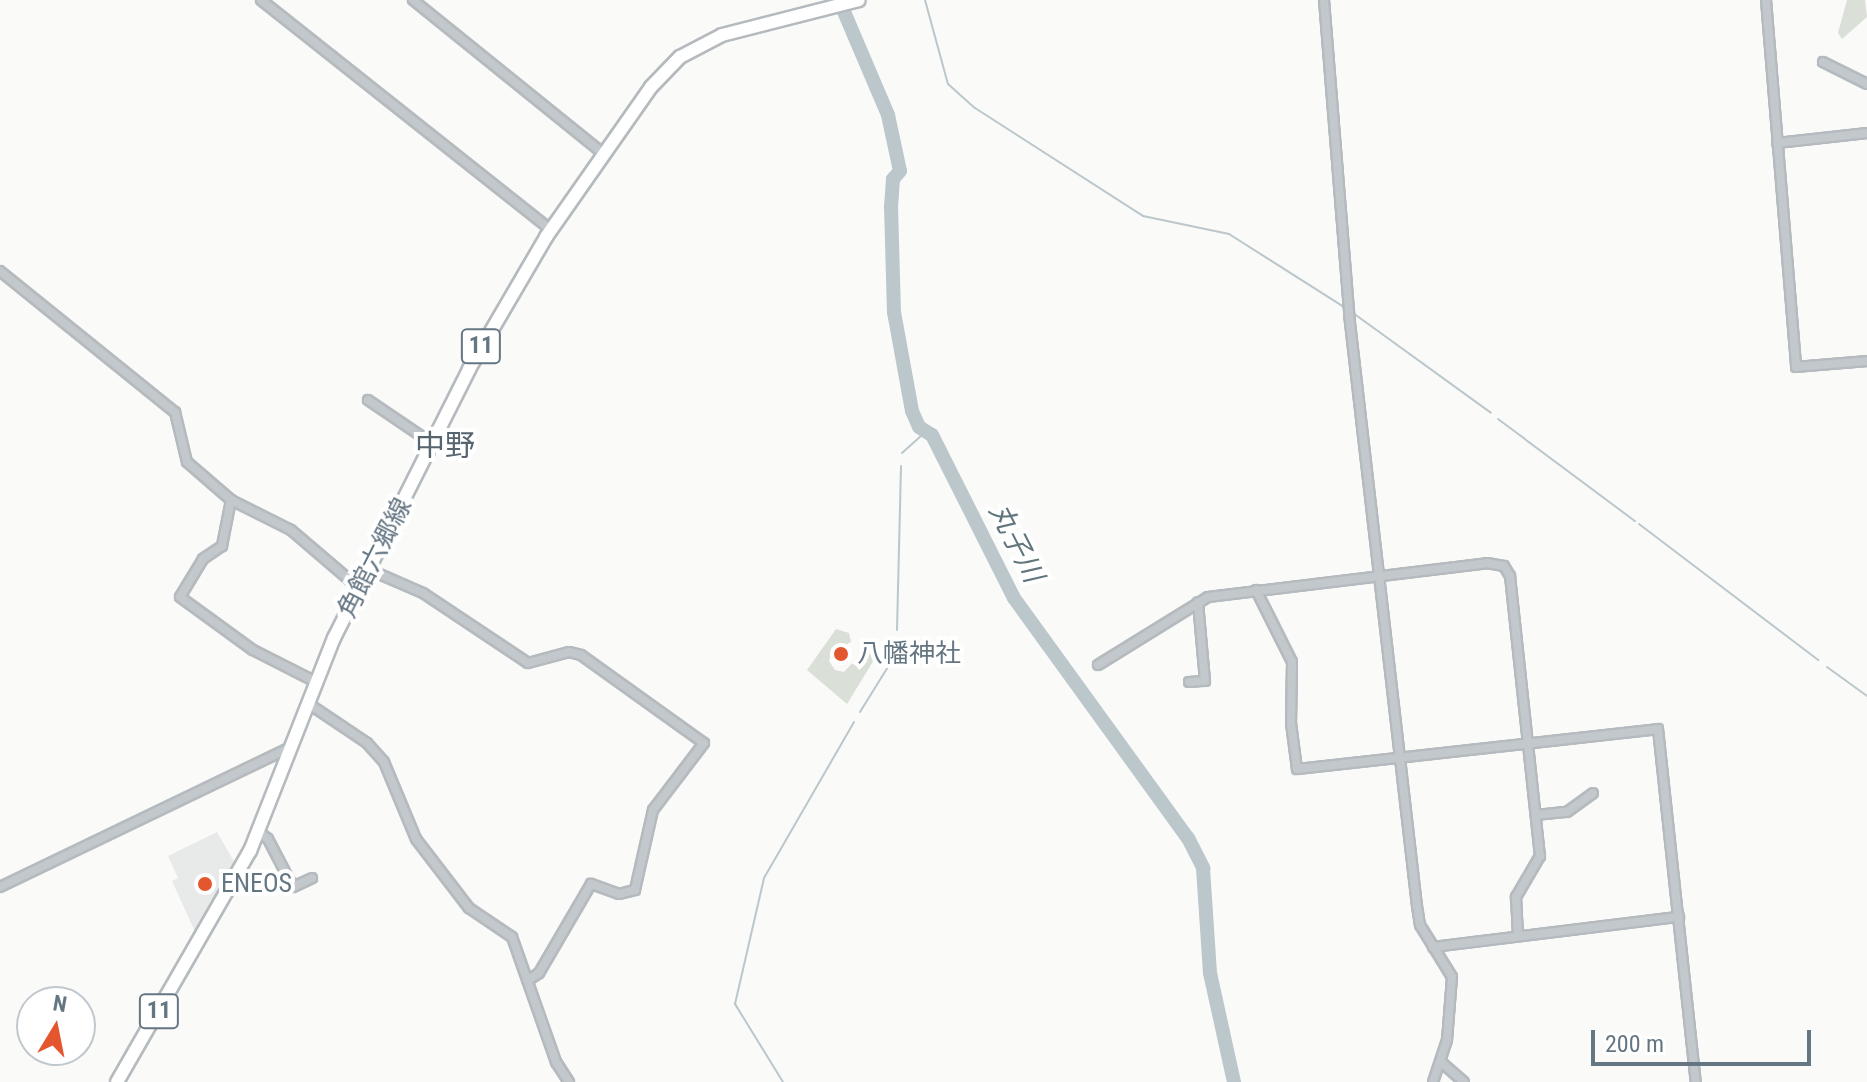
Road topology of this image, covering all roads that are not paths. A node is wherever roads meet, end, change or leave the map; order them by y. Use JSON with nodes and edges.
{"nodes":[{"id":1,"x":261,"y":0,"type":"edge"},
{"id":2,"x":413,"y":0,"type":"edge"},
{"id":3,"x":859,"y":0,"type":"edge"},
{"id":4,"x":1324,"y":0,"type":"edge"},
{"id":5,"x":1766,"y":0,"type":"edge"},
{"id":6,"x":807,"y":6,"type":"edge"},
{"id":7,"x":1823,"y":62,"type":"dead end"},
{"id":8,"x":1867,"y":84,"type":"edge"},
{"id":9,"x":1867,"y":133,"type":"edge"},
{"id":10,"x":1777,"y":143,"type":"junction"},
{"id":11,"x":604,"y":154,"type":"junction"},
{"id":12,"x":551,"y":230,"type":"junction"},
{"id":13,"x":0,"y":271,"type":"edge"},
{"id":14,"x":1867,"y":361,"type":"edge"},
{"id":15,"x":368,"y":400,"type":"dead end"},
{"id":16,"x":433,"y":444,"type":"junction"},
{"id":17,"x":231,"y":500,"type":"junction"},
{"id":18,"x":370,"y":570,"type":"junction"},
{"id":19,"x":1379,"y":575,"type":"junction"},
{"id":20,"x":360,"y":589,"type":"junction"},
{"id":21,"x":1256,"y":590,"type":"junction"},
{"id":22,"x":1198,"y":602,"type":"junction"},
{"id":23,"x":1098,"y":665,"type":"dead end"},
{"id":24,"x":316,"y":682,"type":"junction"},
{"id":25,"x":1189,"y":682,"type":"dead end"},
{"id":26,"x":309,"y":704,"type":"junction"},
{"id":27,"x":1529,"y":743,"type":"junction"},
{"id":28,"x":294,"y":745,"type":"junction"},
{"id":29,"x":1400,"y":758,"type":"junction"},
{"id":30,"x":1593,"y":793,"type":"dead end"},
{"id":31,"x":1536,"y":815,"type":"junction"},
{"id":32,"x":259,"y":832,"type":"junction"},
{"id":33,"x":312,"y":878,"type":"dead end"},
{"id":34,"x":0,"y":887,"type":"edge"},
{"id":35,"x":1679,"y":917,"type":"junction"},
{"id":36,"x":1518,"y":936,"type":"junction"},
{"id":37,"x":1433,"y":947,"type":"junction"},
{"id":38,"x":527,"y":981,"type":"junction"},
{"id":39,"x":1441,"y":1062,"type":"junction"},
{"id":40,"x":117,"y":1082,"type":"edge"},
{"id":41,"x":569,"y":1082,"type":"edge"},
{"id":42,"x":1433,"y":1082,"type":"edge"},
{"id":43,"x":1464,"y":1082,"type":"edge"},
{"id":44,"x":1696,"y":1082,"type":"edge"}],
"edges":[{"from":1,"to":12,"type":"street"},
{"from":2,"to":11,"type":"street"},
{"from":3,"to":6,"type":"main road","name":"角館六郷線","number":"11"},
{"from":4,"to":19,"type":"street"},
{"from":5,"to":10,"type":"street"},
{"from":6,"to":11,"type":"main road","name":"角館六郷線","number":"11"},
{"from":7,"to":8,"type":"street"},
{"from":9,"to":10,"type":"street"},
{"from":10,"to":14,"type":"street"},
{"from":11,"to":12,"type":"main road","name":"角館六郷線","number":"11"},
{"from":12,"to":16,"type":"main road","name":"角館六郷線","number":"11"},
{"from":13,"to":17,"type":"street"},
{"from":15,"to":16,"type":"street"},
{"from":16,"to":18,"type":"main road","name":"角館六郷線","number":"11"},
{"from":17,"to":20,"type":"street"},
{"from":17,"to":24,"type":"street"},
{"from":18,"to":20,"type":"main road","name":"角館六郷線","number":"11"},
{"from":18,"to":38,"type":"street"},
{"from":19,"to":21,"type":"street"},
{"from":19,"to":27,"type":"street"},
{"from":19,"to":29,"type":"street"},
{"from":20,"to":24,"type":"main road","name":"角館六郷線","number":"11"},
{"from":21,"to":22,"type":"street"},
{"from":21,"to":29,"type":"street"},
{"from":22,"to":23,"type":"street"},
{"from":22,"to":25,"type":"street"},
{"from":24,"to":26,"type":"main road","name":"角館六郷線","number":"11"},
{"from":26,"to":28,"type":"main road","name":"角館六郷線","number":"11"},
{"from":26,"to":38,"type":"street"},
{"from":27,"to":29,"type":"street"},
{"from":27,"to":31,"type":"street"},
{"from":27,"to":35,"type":"street"},
{"from":28,"to":32,"type":"main road","name":"角館六郷線","number":"11"},
{"from":28,"to":34,"type":"street"},
{"from":29,"to":37,"type":"street"},
{"from":30,"to":31,"type":"street"},
{"from":31,"to":36,"type":"street"},
{"from":32,"to":33,"type":"street"},
{"from":32,"to":40,"type":"main road","name":"角館六郷線","number":"11"},
{"from":35,"to":36,"type":"street"},
{"from":35,"to":44,"type":"street"},
{"from":36,"to":37,"type":"street"},
{"from":37,"to":39,"type":"street"},
{"from":38,"to":41,"type":"street"},
{"from":39,"to":42,"type":"street"},
{"from":39,"to":43,"type":"street"}]}
